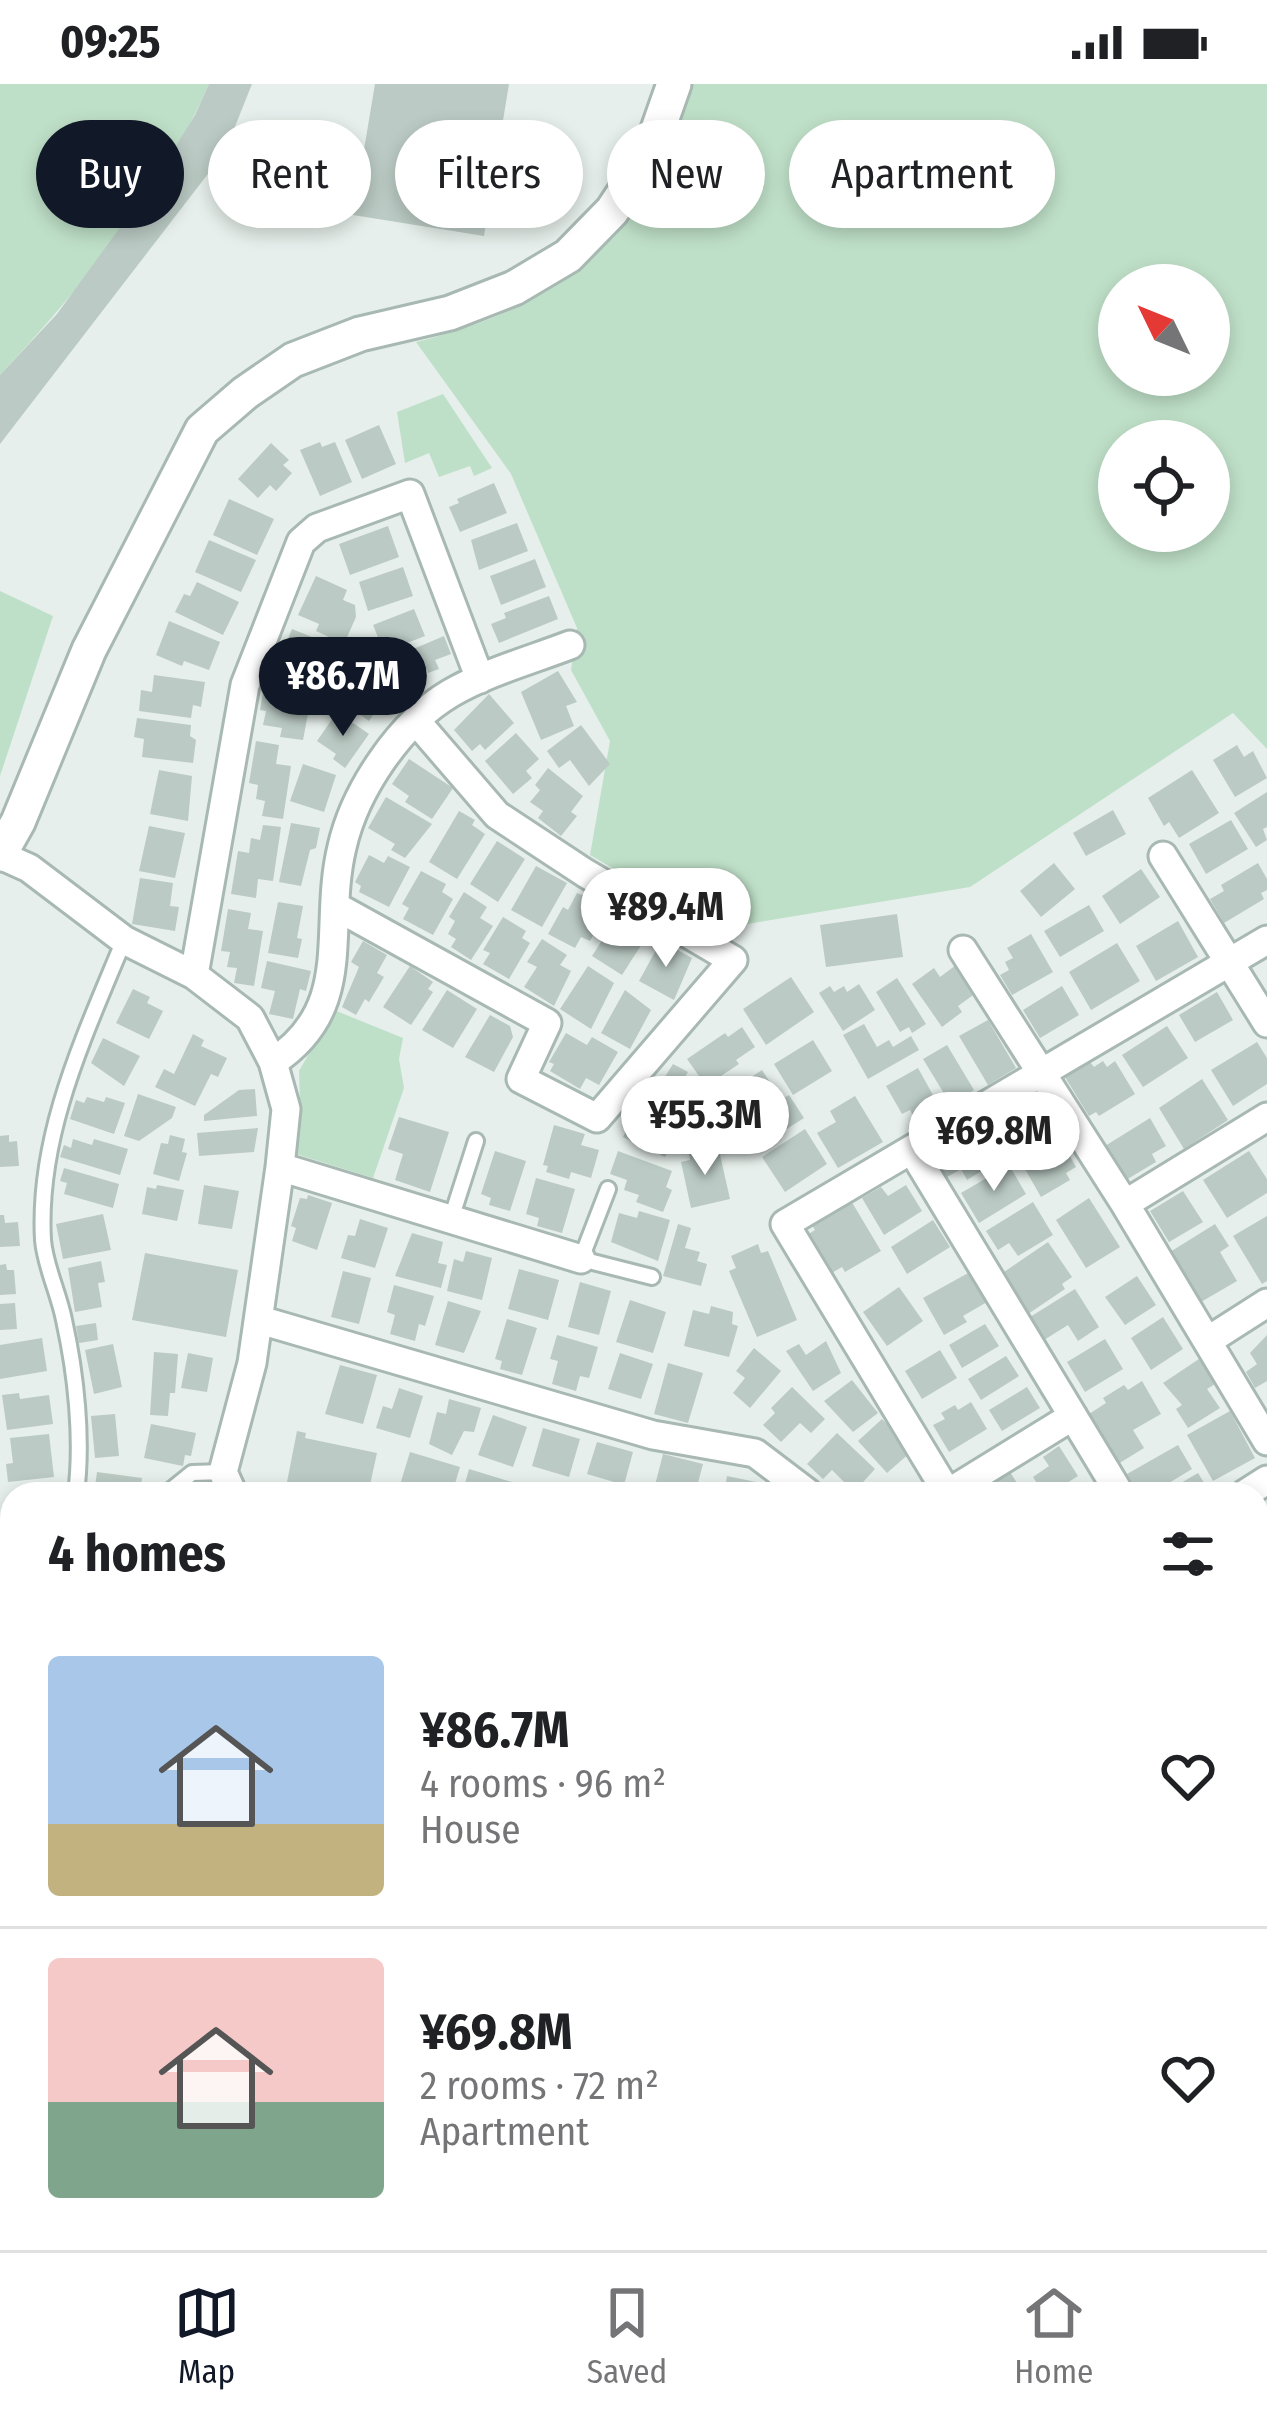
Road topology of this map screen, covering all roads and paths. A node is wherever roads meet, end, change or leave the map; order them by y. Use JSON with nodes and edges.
{"nodes":[{"id":1,"x":674,"y":84,"type":"edge"},
{"id":2,"x":570,"y":645,"type":"dead end"},
{"id":3,"x":480,"y":679,"type":"junction"},
{"id":4,"x":416,"y":721,"type":"junction"},
{"id":5,"x":0,"y":855,"type":"edge"},
{"id":6,"x":1163,"y":856,"type":"dead end"},
{"id":7,"x":335,"y":906,"type":"junction"},
{"id":8,"x":124,"y":940,"type":"junction"},
{"id":9,"x":1267,"y":940,"type":"edge"},
{"id":10,"x":963,"y":950,"type":"dead end"},
{"id":11,"x":1231,"y":962,"type":"junction"},
{"id":12,"x":194,"y":975,"type":"junction"},
{"id":13,"x":1267,"y":1024,"type":"edge"},
{"id":14,"x":273,"y":1062,"type":"junction"},
{"id":15,"x":1042,"y":1072,"type":"junction"},
{"id":16,"x":1267,"y":1117,"type":"edge"},
{"id":17,"x":476,"y":1141,"type":"dead end"},
{"id":18,"x":912,"y":1150,"type":"junction"},
{"id":19,"x":280,"y":1167,"type":"junction"},
{"id":20,"x":608,"y":1189,"type":"dead end"},
{"id":21,"x":1125,"y":1204,"type":"junction"},
{"id":22,"x":451,"y":1219,"type":"junction"},
{"id":23,"x":581,"y":1258,"type":"junction"},
{"id":24,"x":652,"y":1277,"type":"dead end"},
{"id":25,"x":1267,"y":1303,"type":"edge"},
{"id":26,"x":260,"y":1319,"type":"junction"},
{"id":27,"x":1209,"y":1340,"type":"junction"},
{"id":28,"x":1073,"y":1416,"type":"junction"},
{"id":29,"x":1267,"y":1441,"type":"edge"},
{"id":30,"x":76,"y":1482,"type":"edge"},
{"id":31,"x":181,"y":1482,"type":"edge"},
{"id":32,"x":224,"y":1482,"type":"edge"},
{"id":33,"x":228,"y":1482,"type":"edge"},
{"id":34,"x":792,"y":1482,"type":"edge"},
{"id":35,"x":941,"y":1482,"type":"edge"},
{"id":36,"x":967,"y":1482,"type":"edge"},
{"id":37,"x":1113,"y":1482,"type":"edge"}],
"edges":[{"from":1,"to":5,"type":"street"},
{"from":2,"to":3,"type":"street"},
{"from":3,"to":4,"type":"street"},
{"from":3,"to":12,"type":"street"},
{"from":4,"to":7,"type":"street"},
{"from":4,"to":7,"type":"street"},
{"from":5,"to":8,"type":"street"},
{"from":6,"to":11,"type":"street"},
{"from":7,"to":14,"type":"street"},
{"from":8,"to":12,"type":"street"},
{"from":8,"to":30,"type":"lane"},
{"from":9,"to":11,"type":"street"},
{"from":10,"to":15,"type":"street"},
{"from":11,"to":13,"type":"street"},
{"from":11,"to":15,"type":"street"},
{"from":12,"to":14,"type":"street"},
{"from":14,"to":19,"type":"street"},
{"from":15,"to":18,"type":"street"},
{"from":15,"to":21,"type":"street"},
{"from":16,"to":21,"type":"street"},
{"from":17,"to":22,"type":"lane"},
{"from":18,"to":28,"type":"street"},
{"from":18,"to":35,"type":"street"},
{"from":19,"to":22,"type":"street"},
{"from":19,"to":26,"type":"street"},
{"from":20,"to":23,"type":"lane"},
{"from":21,"to":27,"type":"street"},
{"from":22,"to":23,"type":"street"},
{"from":23,"to":24,"type":"lane"},
{"from":25,"to":27,"type":"street"},
{"from":26,"to":33,"type":"street"},
{"from":26,"to":34,"type":"street"},
{"from":27,"to":29,"type":"street"},
{"from":28,"to":36,"type":"street"},
{"from":28,"to":37,"type":"street"},
{"from":31,"to":32,"type":"lane"}]}
